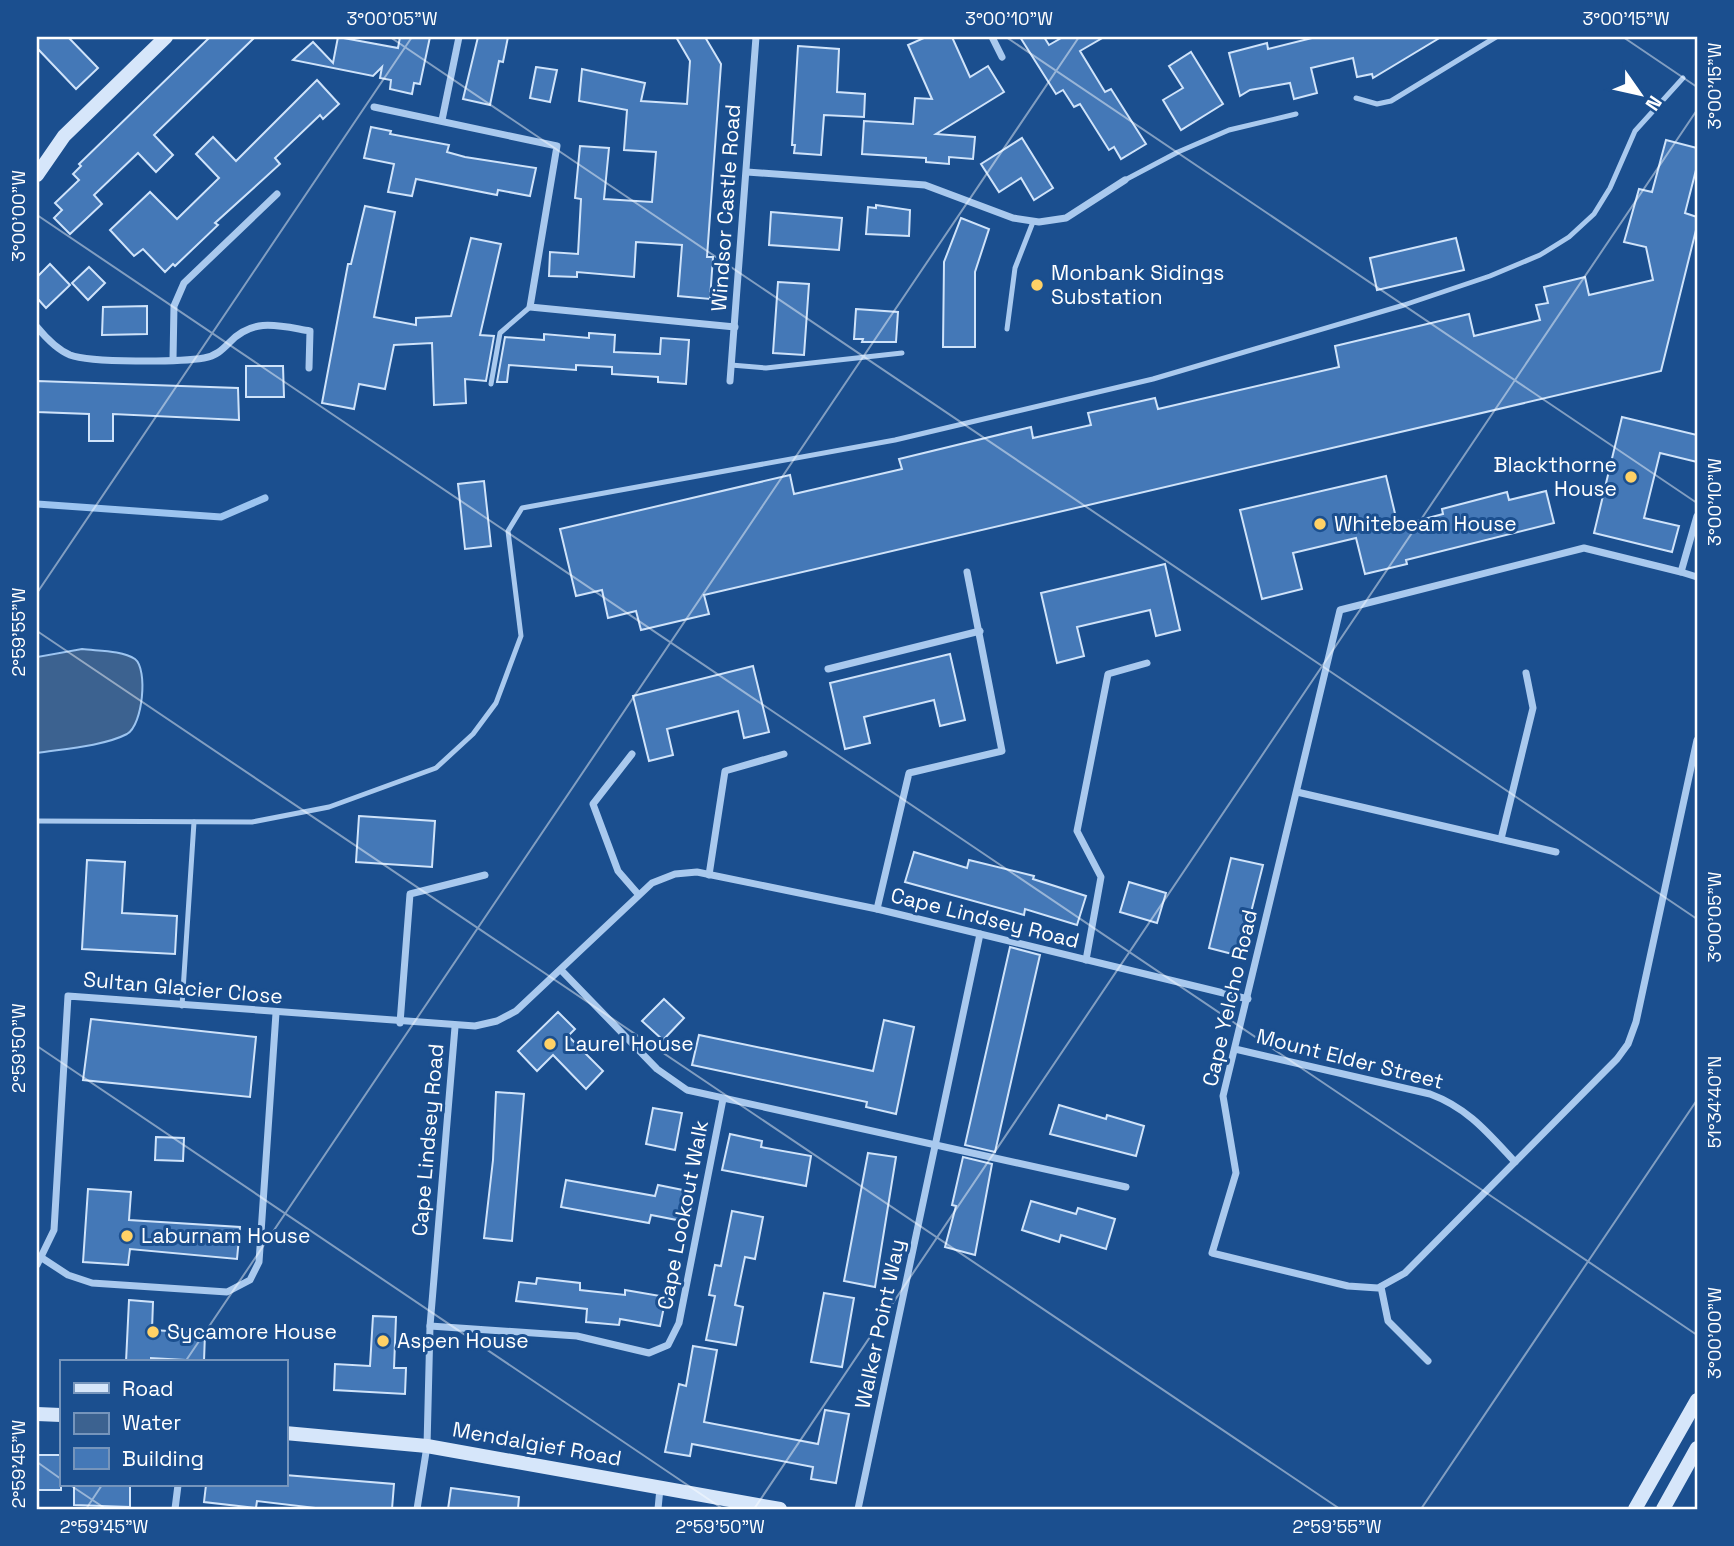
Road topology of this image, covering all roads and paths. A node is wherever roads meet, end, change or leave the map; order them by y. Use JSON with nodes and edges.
{"nodes":[{"id":1,"x":166,"y":37,"type":"edge"},
{"id":2,"x":459,"y":37,"type":"edge"},
{"id":3,"x":756,"y":37,"type":"edge"},
{"id":4,"x":992,"y":37,"type":"edge"},
{"id":5,"x":1496,"y":37,"type":"edge"},
{"id":6,"x":1002,"y":57,"type":"dead end"},
{"id":7,"x":1683,"y":78,"type":"dead end"},
{"id":8,"x":1356,"y":98,"type":"dead end"},
{"id":9,"x":374,"y":107,"type":"dead end"},
{"id":10,"x":1296,"y":114,"type":"dead end"},
{"id":11,"x":442,"y":120,"type":"junction"},
{"id":12,"x":747,"y":172,"type":"junction"},
{"id":13,"x":37,"y":175,"type":"edge"},
{"id":14,"x":1125,"y":180,"type":"joint"},
{"id":15,"x":277,"y":194,"type":"dead end"},
{"id":16,"x":1033,"y":222,"type":"junction"},
{"id":17,"x":530,"y":307,"type":"junction"},
{"id":18,"x":37,"y":327,"type":"edge"},
{"id":19,"x":734,"y":327,"type":"junction"},
{"id":20,"x":1007,"y":329,"type":"dead end"},
{"id":21,"x":902,"y":353,"type":"dead end"},
{"id":22,"x":173,"y":359,"type":"junction"},
{"id":23,"x":732,"y":365,"type":"junction"},
{"id":24,"x":309,"y":368,"type":"dead end"},
{"id":25,"x":730,"y":381,"type":"dead end"},
{"id":26,"x":491,"y":384,"type":"dead end"},
{"id":27,"x":1697,"y":516,"type":"edge"},
{"id":28,"x":967,"y":572,"type":"dead end"},
{"id":29,"x":1681,"y":572,"type":"junction"},
{"id":30,"x":1697,"y":577,"type":"edge"},
{"id":31,"x":980,"y":631,"type":"junction"},
{"id":32,"x":1147,"y":663,"type":"dead end"},
{"id":33,"x":828,"y":669,"type":"dead end"},
{"id":34,"x":1526,"y":673,"type":"dead end"},
{"id":35,"x":1697,"y":740,"type":"edge"},
{"id":36,"x":632,"y":754,"type":"dead end"},
{"id":37,"x":784,"y":754,"type":"dead end"},
{"id":38,"x":1297,"y":792,"type":"junction"},
{"id":39,"x":37,"y":821,"type":"edge"},
{"id":40,"x":194,"y":822,"type":"junction"},
{"id":41,"x":1501,"y":839,"type":"junction"},
{"id":42,"x":1556,"y":852,"type":"dead end"},
{"id":43,"x":709,"y":874,"type":"junction"},
{"id":44,"x":485,"y":875,"type":"dead end"},
{"id":45,"x":638,"y":894,"type":"junction"},
{"id":46,"x":877,"y":909,"type":"junction"},
{"id":47,"x":980,"y":934,"type":"junction"},
{"id":48,"x":1086,"y":960,"type":"junction"},
{"id":49,"x":561,"y":970,"type":"junction"},
{"id":50,"x":1248,"y":999,"type":"junction"},
{"id":51,"x":181,"y":1006,"type":"junction"},
{"id":52,"x":276,"y":1013,"type":"junction"},
{"id":53,"x":400,"y":1023,"type":"junction"},
{"id":54,"x":455,"y":1027,"type":"junction"},
{"id":55,"x":1235,"y":1049,"type":"junction"},
{"id":56,"x":723,"y":1099,"type":"junction"},
{"id":57,"x":936,"y":1145,"type":"junction"},
{"id":58,"x":1515,"y":1162,"type":"junction"},
{"id":59,"x":1126,"y":1186,"type":"dead end"},
{"id":60,"x":39,"y":1262,"type":"edge"},
{"id":61,"x":1381,"y":1287,"type":"junction"},
{"id":62,"x":429,"y":1326,"type":"junction"},
{"id":63,"x":1428,"y":1361,"type":"dead end"},
{"id":64,"x":1697,"y":1399,"type":"edge"},
{"id":65,"x":37,"y":1414,"type":"edge"},
{"id":66,"x":60,"y":1415,"type":"edge"},
{"id":67,"x":287,"y":1433,"type":"edge"},
{"id":68,"x":427,"y":1446,"type":"junction"},
{"id":69,"x":1697,"y":1448,"type":"edge"},
{"id":70,"x":178,"y":1486,"type":"edge"},
{"id":71,"x":660,"y":1488,"type":"junction"},
{"id":72,"x":175,"y":1509,"type":"edge"},
{"id":73,"x":417,"y":1509,"type":"edge"},
{"id":74,"x":658,"y":1509,"type":"edge"},
{"id":75,"x":780,"y":1509,"type":"edge"},
{"id":76,"x":858,"y":1509,"type":"edge"},
{"id":77,"x":1635,"y":1509,"type":"edge"},
{"id":78,"x":1664,"y":1509,"type":"edge"}],
"edges":[{"from":1,"to":13,"type":"street"},
{"from":2,"to":11,"type":"street"},
{"from":3,"to":12,"type":"street","name":"Windsor Castle Road"},
{"from":4,"to":6,"type":"street"},
{"from":5,"to":8,"type":"lane"},
{"from":7,"to":40,"type":"lane"},
{"from":9,"to":11,"type":"street"},
{"from":10,"to":14,"type":"lane"},
{"from":11,"to":17,"type":"street"},
{"from":12,"to":16,"type":"street"},
{"from":12,"to":19,"type":"street","name":"Windsor Castle Road"},
{"from":14,"to":16,"type":"street"},
{"from":15,"to":22,"type":"street"},
{"from":16,"to":20,"type":"lane"},
{"from":17,"to":19,"type":"street"},
{"from":17,"to":26,"type":"lane"},
{"from":18,"to":22,"type":"street"},
{"from":19,"to":23,"type":"street","name":"Windsor Castle Road"},
{"from":21,"to":23,"type":"lane"},
{"from":22,"to":24,"type":"street"},
{"from":23,"to":25,"type":"street","name":"Windsor Castle Road"},
{"from":27,"to":29,"type":"street"},
{"from":28,"to":31,"type":"street","name":"Cape Lindsey Road"},
{"from":29,"to":30,"type":"street","name":"Cape Yelcho Road"},
{"from":29,"to":38,"type":"street","name":"Cape Yelcho Road"},
{"from":31,"to":33,"type":"street"},
{"from":31,"to":46,"type":"street","name":"Cape Lindsey Road"},
{"from":32,"to":48,"type":"street","name":"Cape Lindsey Road"},
{"from":34,"to":41,"type":"street"},
{"from":35,"to":58,"type":"street"},
{"from":36,"to":45,"type":"street"},
{"from":37,"to":43,"type":"street"},
{"from":38,"to":41,"type":"street"},
{"from":38,"to":50,"type":"street","name":"Cape Yelcho Road"},
{"from":39,"to":40,"type":"lane"},
{"from":40,"to":51,"type":"lane"},
{"from":41,"to":42,"type":"street"},
{"from":43,"to":45,"type":"street","name":"Cape Lindsey Road"},
{"from":43,"to":46,"type":"street","name":"Cape Lindsey Road"},
{"from":44,"to":53,"type":"street"},
{"from":45,"to":49,"type":"street","name":"Cape Lindsey Road"},
{"from":46,"to":47,"type":"street","name":"Cape Lindsey Road"},
{"from":47,"to":48,"type":"street","name":"Cape Lindsey Road"},
{"from":47,"to":57,"type":"street","name":"Walker Point Way"},
{"from":48,"to":50,"type":"street","name":"Cape Lindsey Road"},
{"from":49,"to":54,"type":"street","name":"Cape Lindsey Road"},
{"from":49,"to":56,"type":"street","name":"Cape Lookout Walk"},
{"from":50,"to":55,"type":"street","name":"Cape Yelcho Road"},
{"from":51,"to":52,"type":"street","name":"Sultan Glacier Close"},
{"from":51,"to":60,"type":"street","name":"Sultan Glacier Close"},
{"from":52,"to":53,"type":"street","name":"Sultan Glacier Close"},
{"from":52,"to":60,"type":"street"},
{"from":53,"to":54,"type":"street","name":"Sultan Glacier Close"},
{"from":54,"to":62,"type":"street","name":"Cape Lindsey Road"},
{"from":55,"to":58,"type":"street","name":"Mount Elder Street"},
{"from":55,"to":61,"type":"street","name":"Cape Yelcho Road"},
{"from":56,"to":57,"type":"street","name":"Cape Lookout Walk"},
{"from":56,"to":62,"type":"street","name":"Cape Lookout Walk"},
{"from":57,"to":59,"type":"street"},
{"from":57,"to":76,"type":"street","name":"Walker Point Way"},
{"from":58,"to":61,"type":"street"},
{"from":61,"to":63,"type":"street"},
{"from":62,"to":68,"type":"street","name":"Cape Lindsey Road"},
{"from":64,"to":77,"type":"street"},
{"from":65,"to":66,"type":"street"},
{"from":67,"to":68,"type":"street","name":"Mendalgief Road"},
{"from":68,"to":71,"type":"street","name":"Mendalgief Road"},
{"from":68,"to":73,"type":"street","name":"Cape Lindsey Road"},
{"from":69,"to":78,"type":"street"},
{"from":70,"to":72,"type":"street"},
{"from":71,"to":74,"type":"street"},
{"from":71,"to":75,"type":"street","name":"Mendalgief Road"}]}
